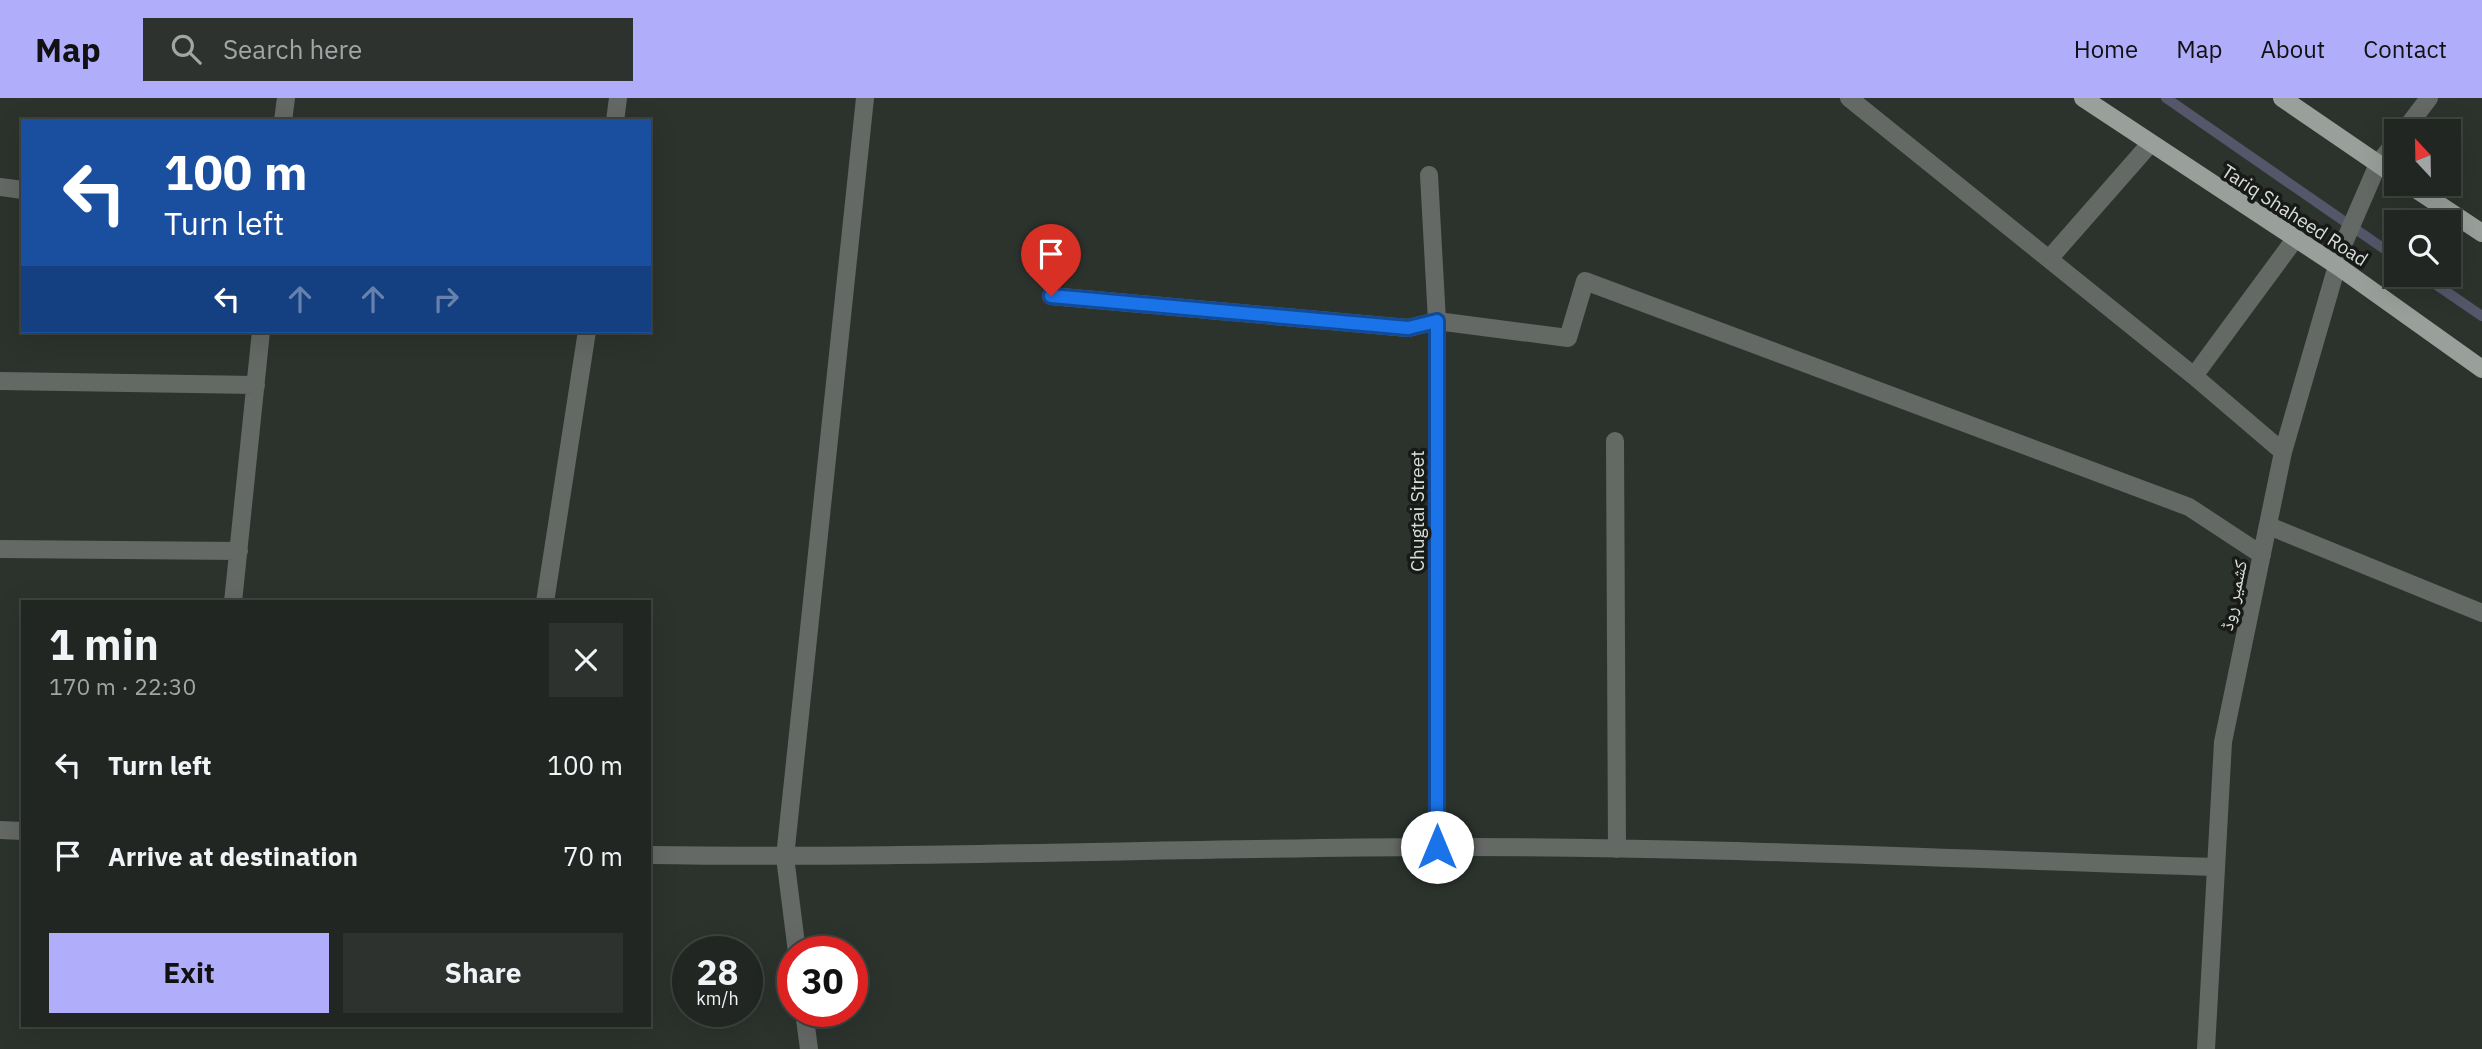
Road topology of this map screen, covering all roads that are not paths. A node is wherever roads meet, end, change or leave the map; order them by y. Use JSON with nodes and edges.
{"nodes":[{"id":1,"x":286,"y":98,"type":"edge"},
{"id":2,"x":618,"y":98,"type":"edge"},
{"id":3,"x":865,"y":98,"type":"edge"},
{"id":4,"x":1849,"y":98,"type":"edge"},
{"id":5,"x":2083,"y":98,"type":"edge"},
{"id":6,"x":2282,"y":98,"type":"edge"},
{"id":7,"x":2429,"y":98,"type":"edge"},
{"id":8,"x":283,"y":119,"type":"edge"},
{"id":9,"x":615,"y":119,"type":"edge"},
{"id":10,"x":2413,"y":119,"type":"edge"},
{"id":11,"x":2149,"y":145,"type":"junction"},
{"id":12,"x":2384,"y":156,"type":"edge"},
{"id":13,"x":2378,"y":164,"type":"junction"},
{"id":14,"x":2384,"y":168,"type":"edge"},
{"id":15,"x":1429,"y":175,"type":"dead end"},
{"id":16,"x":0,"y":187,"type":"edge"},
{"id":17,"x":21,"y":190,"type":"edge"},
{"id":18,"x":2426,"y":196,"type":"edge"},
{"id":19,"x":2482,"y":233,"type":"edge"},
{"id":20,"x":2295,"y":239,"type":"junction"},
{"id":21,"x":2049,"y":259,"type":"junction"},
{"id":22,"x":2339,"y":267,"type":"junction"},
{"id":23,"x":1051,"y":296,"type":"dead end"},
{"id":24,"x":1437,"y":321,"type":"junction"},
{"id":25,"x":261,"y":333,"type":"edge"},
{"id":26,"x":587,"y":333,"type":"edge"},
{"id":27,"x":2482,"y":369,"type":"edge"},
{"id":28,"x":2194,"y":376,"type":"junction"},
{"id":29,"x":0,"y":381,"type":"edge"},
{"id":30,"x":256,"y":385,"type":"junction"},
{"id":31,"x":1615,"y":441,"type":"dead end"},
{"id":32,"x":2283,"y":452,"type":"junction"},
{"id":33,"x":2269,"y":526,"type":"junction"},
{"id":34,"x":0,"y":549,"type":"edge"},
{"id":35,"x":239,"y":551,"type":"junction"},
{"id":36,"x":2262,"y":555,"type":"junction"},
{"id":37,"x":233,"y":600,"type":"edge"},
{"id":38,"x":545,"y":600,"type":"edge"},
{"id":39,"x":2482,"y":613,"type":"edge"},
{"id":40,"x":0,"y":830,"type":"edge"},
{"id":41,"x":21,"y":831,"type":"edge"},
{"id":42,"x":1437,"y":847,"type":"junction"},
{"id":43,"x":1617,"y":849,"type":"junction"},
{"id":44,"x":651,"y":855,"type":"edge"},
{"id":45,"x":785,"y":857,"type":"junction"},
{"id":46,"x":2216,"y":867,"type":"junction"},
{"id":47,"x":795,"y":936,"type":"edge"},
{"id":48,"x":806,"y":1027,"type":"edge"},
{"id":49,"x":809,"y":1049,"type":"edge"},
{"id":50,"x":2206,"y":1049,"type":"edge"}],
"edges":[{"from":1,"to":8,"type":"street"},
{"from":2,"to":9,"type":"street"},
{"from":3,"to":45,"type":"street"},
{"from":4,"to":21,"type":"street"},
{"from":5,"to":11,"type":"main road","name":"Tariq Shaheed Road"},
{"from":6,"to":13,"type":"main road"},
{"from":7,"to":10,"type":"street"},
{"from":11,"to":20,"type":"main road","name":"Tariq Shaheed Road"},
{"from":11,"to":21,"type":"street"},
{"from":12,"to":13,"type":"street","name":"کشمیر روڈ"},
{"from":13,"to":14,"type":"main road"},
{"from":13,"to":22,"type":"street","name":"کشمیر روڈ"},
{"from":15,"to":24,"type":"street","name":"Chugtai Street"},
{"from":16,"to":17,"type":"street"},
{"from":18,"to":19,"type":"main road"},
{"from":20,"to":22,"type":"main road","name":"Tariq Shaheed Road"},
{"from":20,"to":28,"type":"street"},
{"from":21,"to":28,"type":"street"},
{"from":22,"to":27,"type":"main road","name":"Tariq Shaheed Road"},
{"from":22,"to":32,"type":"street","name":"کشمیر روڈ"},
{"from":23,"to":24,"type":"street"},
{"from":24,"to":36,"type":"street"},
{"from":24,"to":42,"type":"street","name":"Chugtai Street"},
{"from":25,"to":30,"type":"street"},
{"from":26,"to":38,"type":"street"},
{"from":28,"to":32,"type":"street"},
{"from":29,"to":30,"type":"street"},
{"from":30,"to":35,"type":"street"},
{"from":31,"to":43,"type":"street"},
{"from":32,"to":33,"type":"street","name":"کشمیر روڈ"},
{"from":33,"to":36,"type":"street","name":"کشمیر روڈ"},
{"from":33,"to":39,"type":"street"},
{"from":34,"to":35,"type":"street"},
{"from":35,"to":37,"type":"street"},
{"from":36,"to":46,"type":"street","name":"کشمیر روڈ"},
{"from":40,"to":41,"type":"street"},
{"from":42,"to":43,"type":"street"},
{"from":42,"to":45,"type":"street"},
{"from":43,"to":46,"type":"street"},
{"from":44,"to":45,"type":"street"},
{"from":45,"to":47,"type":"street"},
{"from":46,"to":50,"type":"street","name":"کشمیر روڈ"},
{"from":48,"to":49,"type":"street"}]}
